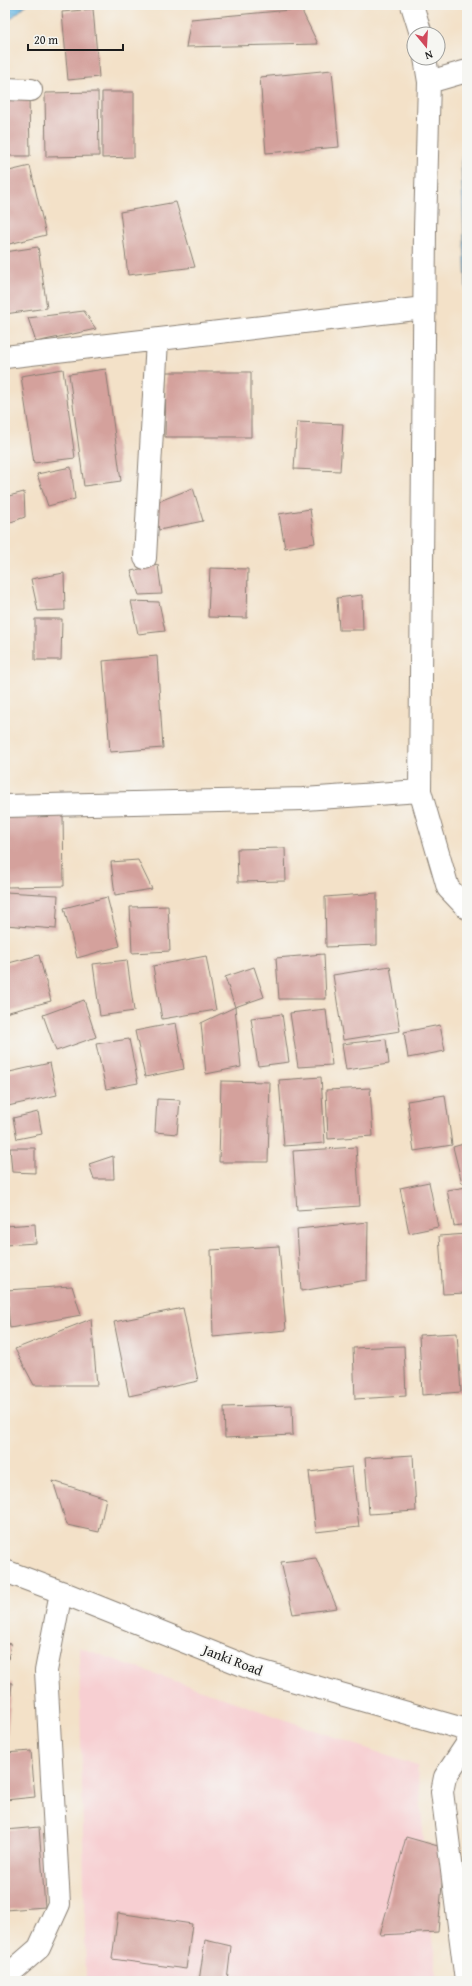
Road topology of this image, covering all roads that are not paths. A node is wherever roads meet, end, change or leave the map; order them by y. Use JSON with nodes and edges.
{"nodes":[{"id":1,"x":412,"y":5,"type":"edge"},
{"id":2,"x":419,"y":26,"type":"edge"},
{"id":3,"x":426,"y":66,"type":"edge"},
{"id":4,"x":467,"y":71,"type":"edge"},
{"id":5,"x":429,"y":82,"type":"junction"},
{"id":6,"x":5,"y":89,"type":"edge"},
{"id":7,"x":31,"y":90,"type":"dead end"},
{"id":8,"x":424,"y":308,"type":"junction"},
{"id":9,"x":157,"y":340,"type":"junction"},
{"id":10,"x":5,"y":357,"type":"edge"},
{"id":11,"x":146,"y":558,"type":"dead end"},
{"id":12,"x":420,"y":791,"type":"junction"},
{"id":13,"x":5,"y":806,"type":"edge"},
{"id":14,"x":467,"y":908,"type":"edge"},
{"id":15,"x":5,"y":1571,"type":"edge"},
{"id":16,"x":61,"y":1592,"type":"junction"},
{"id":17,"x":467,"y":1730,"type":"edge"},
{"id":18,"x":467,"y":1744,"type":"edge"},
{"id":19,"x":8,"y":1976,"type":"edge"},
{"id":20,"x":466,"y":1981,"type":"edge"}],
"edges":[{"from":1,"to":2,"type":"street"},
{"from":3,"to":5,"type":"street"},
{"from":4,"to":5,"type":"street"},
{"from":5,"to":8,"type":"street"},
{"from":6,"to":7,"type":"street"},
{"from":8,"to":9,"type":"street"},
{"from":8,"to":12,"type":"street"},
{"from":9,"to":10,"type":"street"},
{"from":9,"to":11,"type":"street"},
{"from":12,"to":13,"type":"street"},
{"from":12,"to":14,"type":"street"},
{"from":15,"to":16,"type":"street","name":"Janki Road"},
{"from":16,"to":17,"type":"street","name":"Janki Road"},
{"from":16,"to":19,"type":"street"},
{"from":18,"to":20,"type":"street"}]}
